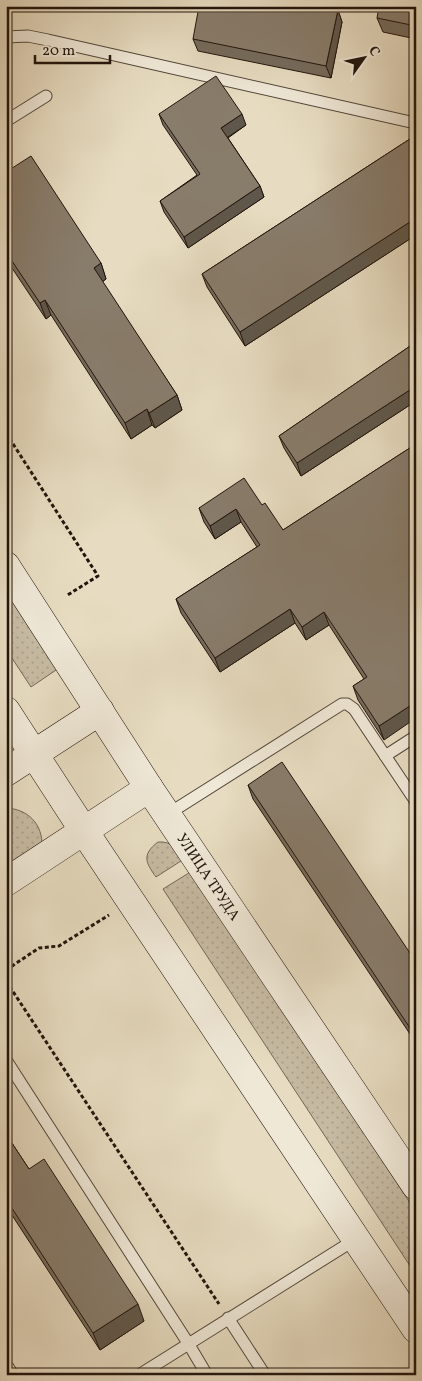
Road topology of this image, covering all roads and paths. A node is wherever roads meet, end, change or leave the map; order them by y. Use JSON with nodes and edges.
{"nodes":[{"id":1,"x":6,"y":37,"type":"edge"},
{"id":2,"x":46,"y":96,"type":"dead end"},
{"id":3,"x":6,"y":121,"type":"edge"},
{"id":4,"x":415,"y":123,"type":"edge"},
{"id":5,"x":6,"y":433,"type":"edge"},
{"id":6,"x":6,"y":566,"type":"edge"},
{"id":7,"x":66,"y":596,"type":"dead end"},
{"id":8,"x":100,"y":711,"type":"junction"},
{"id":9,"x":6,"y":712,"type":"edge"},
{"id":10,"x":416,"y":736,"type":"edge"},
{"id":11,"x":33,"y":754,"type":"junction"},
{"id":12,"x":385,"y":756,"type":"junction"},
{"id":13,"x":6,"y":772,"type":"edge"},
{"id":14,"x":149,"y":788,"type":"junction"},
{"id":15,"x":416,"y":802,"type":"edge"},
{"id":16,"x":168,"y":814,"type":"junction"},
{"id":17,"x":84,"y":831,"type":"junction"},
{"id":18,"x":6,"y":882,"type":"edge"},
{"id":19,"x":130,"y":902,"type":"junction"},
{"id":20,"x":6,"y":970,"type":"edge"},
{"id":21,"x":6,"y":981,"type":"edge"},
{"id":22,"x":6,"y":1060,"type":"edge"},
{"id":23,"x":416,"y":1186,"type":"edge"},
{"id":24,"x":356,"y":1239,"type":"junction"},
{"id":25,"x":228,"y":1318,"type":"junction"},
{"id":26,"x":416,"y":1329,"type":"edge"},
{"id":27,"x":188,"y":1343,"type":"junction"},
{"id":28,"x":6,"y":1364,"type":"edge"},
{"id":29,"x":13,"y":1375,"type":"edge"},
{"id":30,"x":139,"y":1375,"type":"edge"},
{"id":31,"x":207,"y":1375,"type":"edge"},
{"id":32,"x":265,"y":1375,"type":"edge"}],
"edges":[{"from":1,"to":4,"type":"lane"},
{"from":2,"to":3,"type":"lane"},
{"from":5,"to":7,"type":"path"},
{"from":6,"to":8,"type":"main road","name":"УЛИЦА ТРУДА"},
{"from":8,"to":11,"type":"main road"},
{"from":8,"to":14,"type":"main road","name":"УЛИЦА ТРУДА"},
{"from":9,"to":11,"type":"main road"},
{"from":10,"to":12,"type":"lane"},
{"from":11,"to":13,"type":"main road"},
{"from":11,"to":17,"type":"main road"},
{"from":12,"to":15,"type":"lane"},
{"from":12,"to":16,"type":"lane"},
{"from":14,"to":16,"type":"main road","name":"УЛИЦА ТРУДА"},
{"from":14,"to":17,"type":"main road"},
{"from":16,"to":23,"type":"main road","name":"УЛИЦА ТРУДА"},
{"from":17,"to":18,"type":"main road"},
{"from":17,"to":19,"type":"main road"},
{"from":19,"to":20,"type":"path"},
{"from":19,"to":24,"type":"main road"},
{"from":21,"to":25,"type":"path"},
{"from":22,"to":27,"type":"lane"},
{"from":24,"to":25,"type":"lane"},
{"from":24,"to":26,"type":"main road"},
{"from":25,"to":27,"type":"lane"},
{"from":25,"to":32,"type":"lane"},
{"from":27,"to":30,"type":"lane"},
{"from":27,"to":31,"type":"lane"},
{"from":28,"to":29,"type":"lane"}]}
